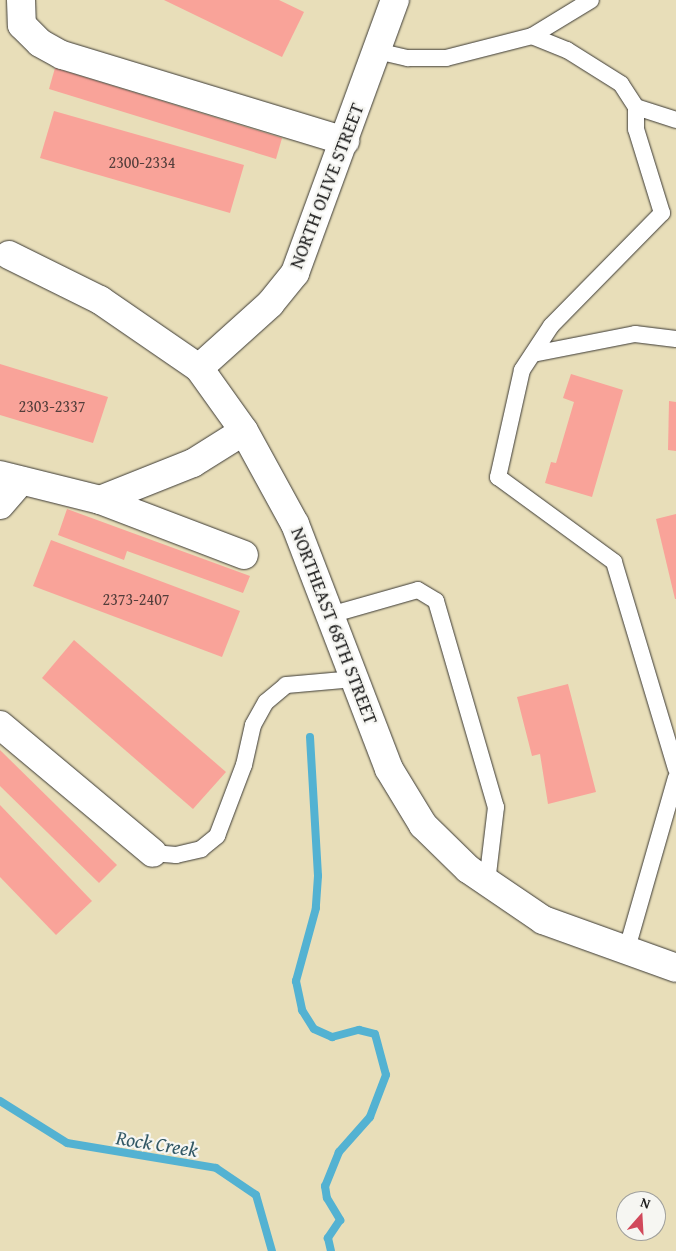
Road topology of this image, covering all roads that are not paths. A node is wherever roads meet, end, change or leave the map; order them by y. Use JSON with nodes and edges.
{"nodes":[{"id":1,"x":21,"y":0,"type":"edge"},
{"id":2,"x":395,"y":0,"type":"edge"},
{"id":3,"x":591,"y":0,"type":"edge"},
{"id":4,"x":532,"y":36,"type":"junction"},
{"id":5,"x":377,"y":51,"type":"junction"},
{"id":6,"x":636,"y":108,"type":"junction"},
{"id":7,"x":676,"y":120,"type":"edge"},
{"id":8,"x":345,"y":141,"type":"junction"},
{"id":9,"x":9,"y":255,"type":"dead end"},
{"id":10,"x":676,"y":339,"type":"edge"},
{"id":11,"x":533,"y":354,"type":"junction"},
{"id":12,"x":198,"y":368,"type":"junction"},
{"id":13,"x":244,"y":431,"type":"junction"},
{"id":14,"x":11,"y":478,"type":"edge"},
{"id":15,"x":100,"y":500,"type":"junction"},
{"id":16,"x":0,"y":505,"type":"edge"},
{"id":17,"x":244,"y":555,"type":"dead end"},
{"id":18,"x":330,"y":616,"type":"junction"},
{"id":19,"x":355,"y":680,"type":"junction"},
{"id":20,"x":0,"y":725,"type":"edge"},
{"id":21,"x":676,"y":769,"type":"edge"},
{"id":22,"x":676,"y":778,"type":"edge"},
{"id":23,"x":153,"y":853,"type":"joint"},
{"id":24,"x":487,"y":882,"type":"junction"},
{"id":25,"x":626,"y":952,"type":"junction"},
{"id":26,"x":676,"y":968,"type":"edge"}],
"edges":[{"from":1,"to":8,"type":"street"},
{"from":2,"to":5,"type":"street","name":"NORTH OLIVE STREET"},
{"from":3,"to":4,"type":"lane"},
{"from":4,"to":5,"type":"lane"},
{"from":4,"to":6,"type":"lane"},
{"from":5,"to":8,"type":"street","name":"NORTH OLIVE STREET"},
{"from":6,"to":7,"type":"lane"},
{"from":6,"to":11,"type":"lane"},
{"from":8,"to":12,"type":"street","name":"NORTH OLIVE STREET"},
{"from":9,"to":12,"type":"street","name":"NORTHEAST 68TH STREET"},
{"from":10,"to":11,"type":"lane"},
{"from":11,"to":21,"type":"lane"},
{"from":12,"to":13,"type":"street","name":"NORTHEAST 68TH STREET"},
{"from":13,"to":15,"type":"street"},
{"from":13,"to":18,"type":"street","name":"NORTHEAST 68TH STREET"},
{"from":14,"to":15,"type":"street"},
{"from":14,"to":16,"type":"street"},
{"from":15,"to":17,"type":"street"},
{"from":18,"to":19,"type":"street","name":"NORTHEAST 68TH STREET"},
{"from":18,"to":24,"type":"lane"},
{"from":19,"to":23,"type":"lane"},
{"from":19,"to":24,"type":"street","name":"NORTHEAST 68TH STREET"},
{"from":20,"to":23,"type":"street"},
{"from":22,"to":25,"type":"lane"},
{"from":24,"to":25,"type":"street","name":"NORTHEAST 68TH STREET"},
{"from":25,"to":26,"type":"street","name":"NORTHEAST 68TH STREET"}]}
